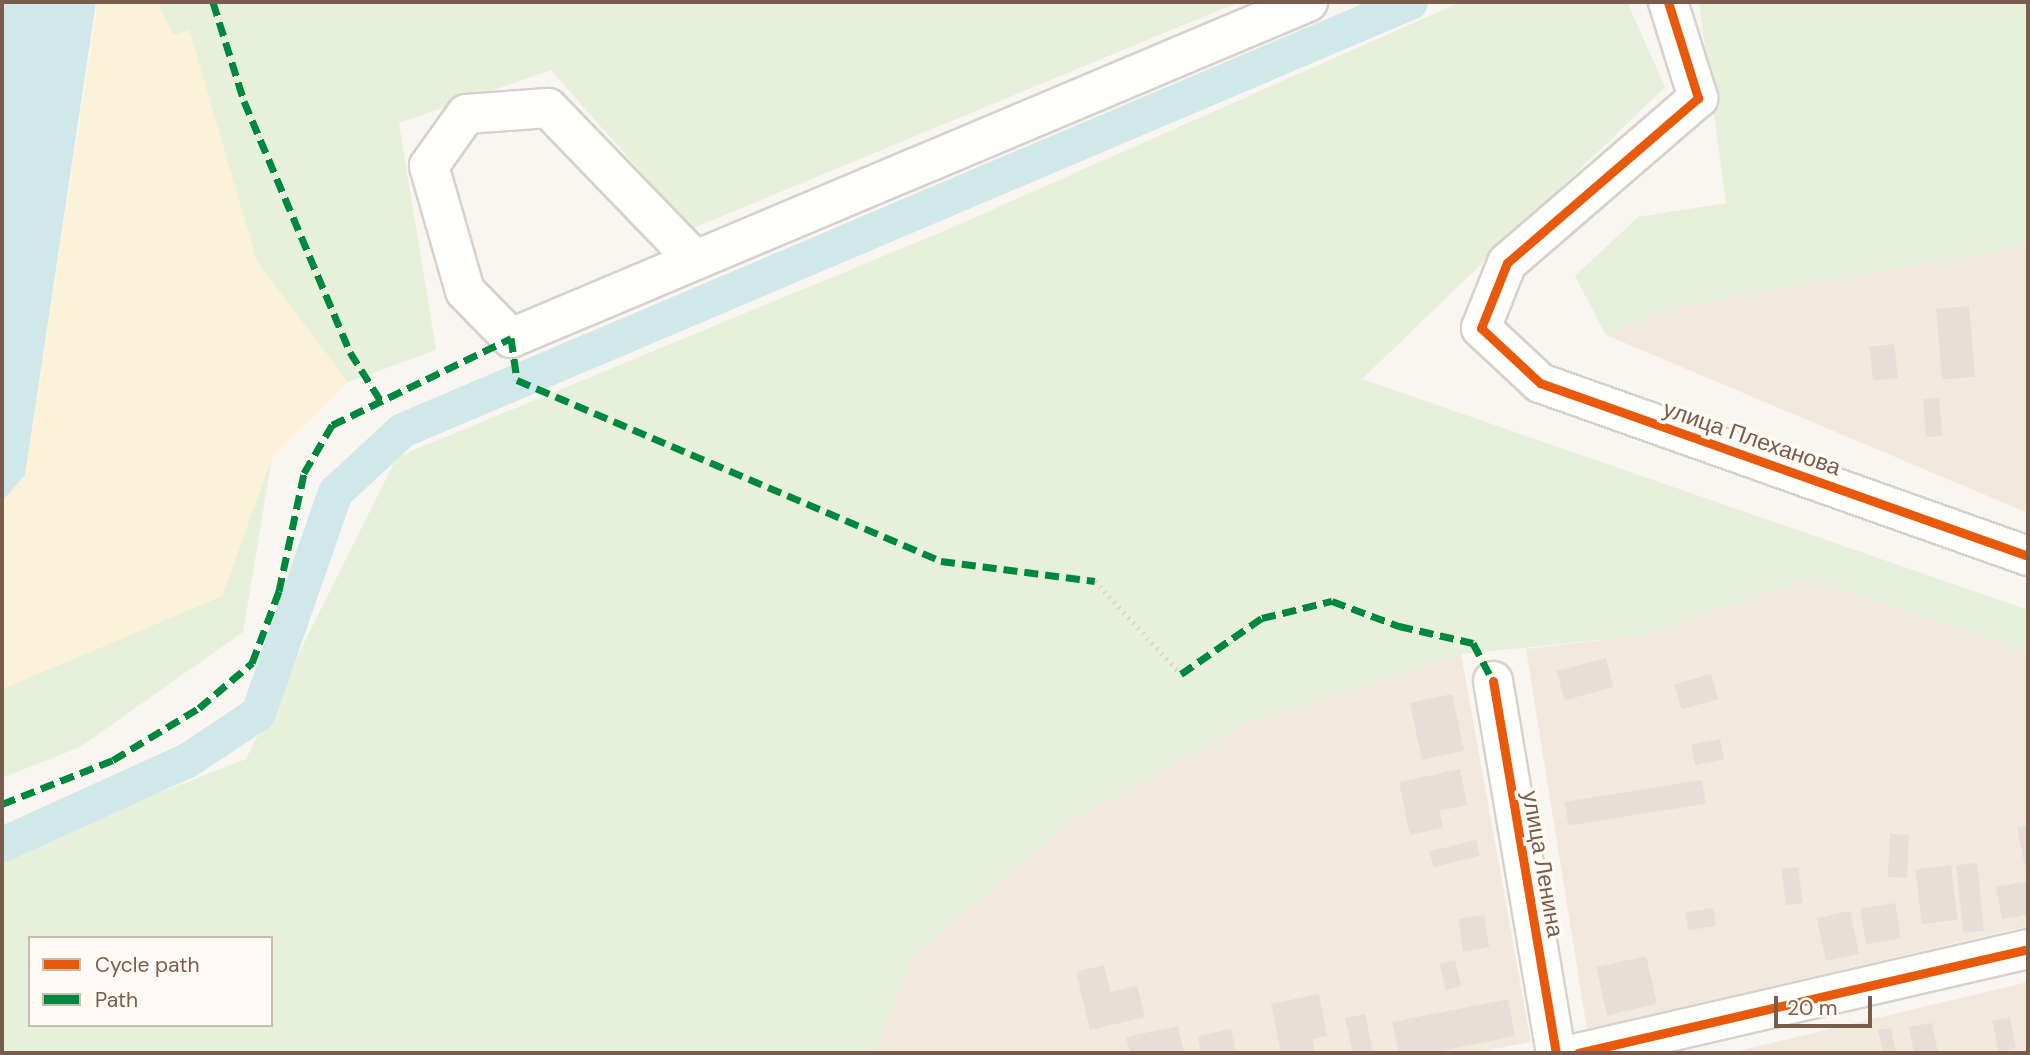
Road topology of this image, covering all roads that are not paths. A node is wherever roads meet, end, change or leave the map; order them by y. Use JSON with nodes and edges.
{"nodes":[{"id":1,"x":1308,"y":2,"type":"edge"},
{"id":2,"x":1668,"y":2,"type":"edge"},
{"id":3,"x":693,"y":258,"type":"junction"},
{"id":4,"x":2028,"y":556,"type":"edge"},
{"id":5,"x":1493,"y":681,"type":"dead end"},
{"id":6,"x":2028,"y":949,"type":"edge"},
{"id":7,"x":1556,"y":1053,"type":"edge"},
{"id":8,"x":1578,"y":1053,"type":"edge"}],
"edges":[{"from":1,"to":3,"type":"street"},
{"from":2,"to":4,"type":"street","name":"улица Плеханова"},
{"from":3,"to":3,"type":"street"},
{"from":5,"to":7,"type":"street","name":"улица Ленина"},
{"from":6,"to":8,"type":"street"}]}
